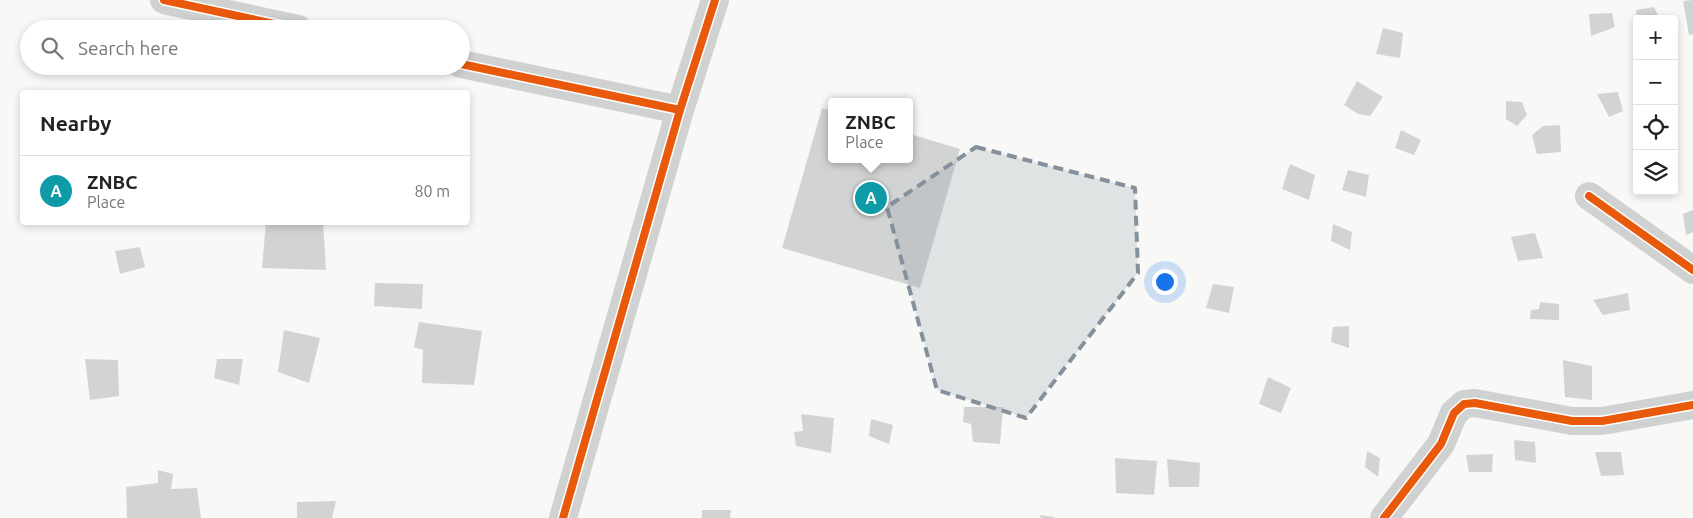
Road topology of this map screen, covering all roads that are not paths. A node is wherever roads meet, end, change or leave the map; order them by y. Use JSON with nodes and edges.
{"nodes":[{"id":1,"x":164,"y":0,"type":"edge"},
{"id":2,"x":715,"y":0,"type":"edge"},
{"id":3,"x":256,"y":20,"type":"edge"},
{"id":4,"x":470,"y":66,"type":"edge"},
{"id":5,"x":680,"y":110,"type":"junction"},
{"id":6,"x":1589,"y":196,"type":"dead end"},
{"id":7,"x":1693,"y":270,"type":"edge"},
{"id":8,"x":1693,"y":405,"type":"edge"},
{"id":9,"x":563,"y":518,"type":"edge"},
{"id":10,"x":1384,"y":518,"type":"edge"}],
"edges":[{"from":1,"to":3,"type":"street"},
{"from":2,"to":5,"type":"street"},
{"from":4,"to":5,"type":"street"},
{"from":5,"to":9,"type":"street"},
{"from":6,"to":7,"type":"street"},
{"from":8,"to":10,"type":"street"}]}
